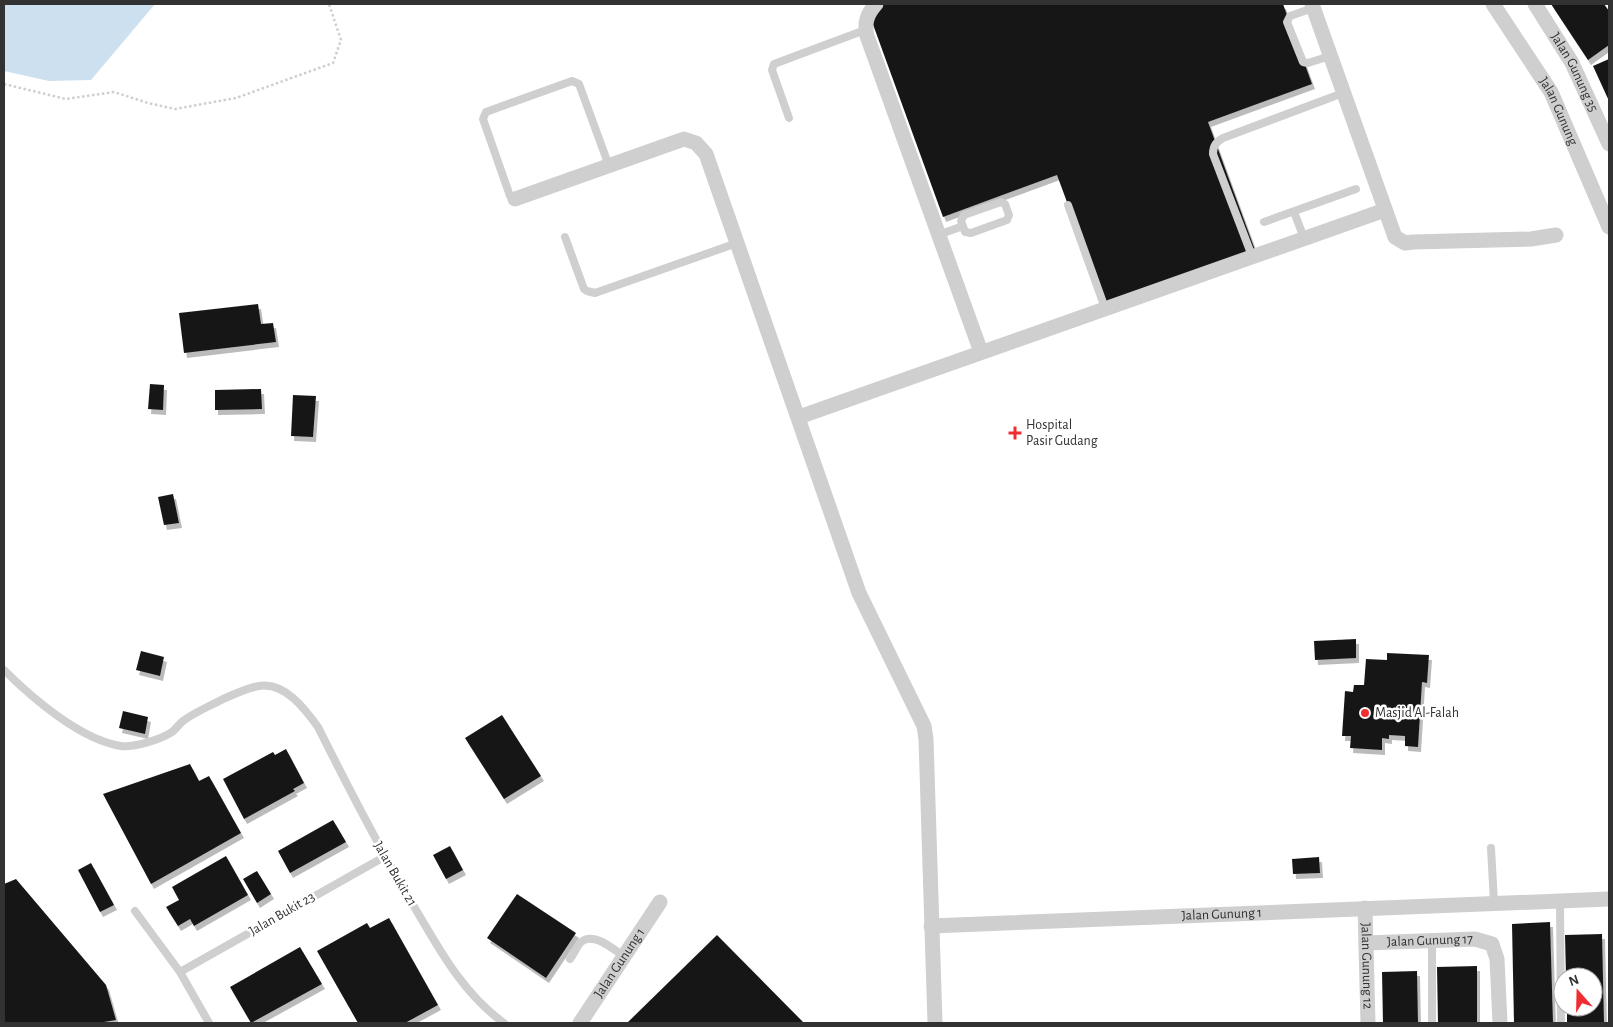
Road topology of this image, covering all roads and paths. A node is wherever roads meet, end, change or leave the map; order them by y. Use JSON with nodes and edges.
{"nodes":[{"id":1,"x":330,"y":4,"type":"edge"},
{"id":2,"x":876,"y":4,"type":"edge"},
{"id":3,"x":1493,"y":4,"type":"edge"},
{"id":4,"x":1536,"y":4,"type":"edge"},
{"id":5,"x":1312,"y":6,"type":"edge"},
{"id":6,"x":865,"y":30,"type":"junction"},
{"id":7,"x":1330,"y":56,"type":"junction"},
{"id":8,"x":4,"y":84,"type":"edge"},
{"id":9,"x":1343,"y":93,"type":"junction"},
{"id":10,"x":789,"y":118,"type":"dead end"},
{"id":11,"x":1609,"y":144,"type":"edge"},
{"id":12,"x":609,"y":166,"type":"junction"},
{"id":13,"x":1356,"y":189,"type":"dead end"},
{"id":14,"x":515,"y":199,"type":"joint"},
{"id":15,"x":1068,"y":205,"type":"dead end"},
{"id":16,"x":1385,"y":210,"type":"junction"},
{"id":17,"x":1294,"y":212,"type":"junction"},
{"id":18,"x":1264,"y":222,"type":"dead end"},
{"id":19,"x":1609,"y":223,"type":"edge"},
{"id":20,"x":963,"y":226,"type":"junction"},
{"id":21,"x":938,"y":235,"type":"junction"},
{"id":22,"x":1556,"y":235,"type":"dead end"},
{"id":23,"x":565,"y":237,"type":"dead end"},
{"id":24,"x":1304,"y":238,"type":"junction"},
{"id":25,"x":737,"y":243,"type":"junction"},
{"id":26,"x":1252,"y":256,"type":"junction"},
{"id":27,"x":1105,"y":308,"type":"junction"},
{"id":28,"x":981,"y":352,"type":"junction"},
{"id":29,"x":799,"y":417,"type":"junction"},
{"id":30,"x":4,"y":670,"type":"edge"},
{"id":31,"x":1491,"y":848,"type":"dead end"},
{"id":32,"x":384,"y":856,"type":"junction"},
{"id":33,"x":1609,"y":899,"type":"edge"},
{"id":34,"x":1560,"y":901,"type":"junction"},
{"id":35,"x":660,"y":902,"type":"dead end"},
{"id":36,"x":1494,"y":903,"type":"junction"},
{"id":37,"x":1365,"y":908,"type":"junction"},
{"id":38,"x":135,"y":911,"type":"dead end"},
{"id":39,"x":932,"y":926,"type":"junction"},
{"id":40,"x":1432,"y":941,"type":"junction"},
{"id":41,"x":1366,"y":943,"type":"junction"},
{"id":42,"x":625,"y":957,"type":"junction"},
{"id":43,"x":570,"y":959,"type":"dead end"},
{"id":44,"x":180,"y":972,"type":"junction"},
{"id":45,"x":208,"y":1023,"type":"edge"},
{"id":46,"x":504,"y":1023,"type":"edge"},
{"id":47,"x":580,"y":1023,"type":"edge"},
{"id":48,"x":935,"y":1023,"type":"edge"},
{"id":49,"x":1368,"y":1023,"type":"edge"},
{"id":50,"x":1432,"y":1023,"type":"edge"},
{"id":51,"x":1500,"y":1023,"type":"edge"},
{"id":52,"x":1561,"y":1023,"type":"edge"}],
"edges":[{"from":1,"to":8,"type":"path"},
{"from":2,"to":6,"type":"street"},
{"from":3,"to":19,"type":"street","name":"Jalan Gunung"},
{"from":4,"to":11,"type":"street","name":"Jalan Gunung 35"},
{"from":5,"to":7,"type":"street"},
{"from":5,"to":7,"type":"lane"},
{"from":6,"to":10,"type":"lane"},
{"from":6,"to":21,"type":"street"},
{"from":7,"to":9,"type":"street"},
{"from":9,"to":16,"type":"street"},
{"from":9,"to":26,"type":"lane"},
{"from":12,"to":14,"type":"street"},
{"from":12,"to":14,"type":"lane"},
{"from":12,"to":25,"type":"street"},
{"from":13,"to":17,"type":"lane"},
{"from":15,"to":27,"type":"lane"},
{"from":16,"to":22,"type":"street"},
{"from":16,"to":24,"type":"street"},
{"from":17,"to":18,"type":"lane"},
{"from":17,"to":24,"type":"lane"},
{"from":20,"to":20,"type":"lane"},
{"from":20,"to":21,"type":"lane"},
{"from":21,"to":28,"type":"street"},
{"from":23,"to":25,"type":"lane"},
{"from":24,"to":26,"type":"street"},
{"from":25,"to":29,"type":"street"},
{"from":26,"to":27,"type":"street"},
{"from":27,"to":28,"type":"street"},
{"from":28,"to":29,"type":"street"},
{"from":29,"to":39,"type":"street"},
{"from":30,"to":32,"type":"lane","name":"Jalan Bukit 21"},
{"from":31,"to":36,"type":"lane"},
{"from":32,"to":44,"type":"lane","name":"Jalan Bukit 23"},
{"from":32,"to":46,"type":"lane","name":"Jalan Bukit 21"},
{"from":33,"to":34,"type":"street","name":"Jalan Gunung 1"},
{"from":34,"to":36,"type":"street","name":"Jalan Gunung 1"},
{"from":34,"to":52,"type":"lane"},
{"from":35,"to":42,"type":"street","name":"Jalan Gunung 1"},
{"from":36,"to":37,"type":"street","name":"Jalan Gunung 1"},
{"from":37,"to":39,"type":"street","name":"Jalan Gunung 1"},
{"from":37,"to":41,"type":"street","name":"Jalan Gunung 12"},
{"from":38,"to":44,"type":"lane"},
{"from":39,"to":48,"type":"street"},
{"from":40,"to":41,"type":"street","name":"Jalan Gunung 17"},
{"from":40,"to":50,"type":"lane"},
{"from":40,"to":51,"type":"street","name":"Jalan Gunung 17"},
{"from":41,"to":49,"type":"street","name":"Jalan Gunung 12"},
{"from":42,"to":43,"type":"lane"},
{"from":42,"to":47,"type":"street","name":"Jalan Gunung 1"},
{"from":44,"to":45,"type":"lane"}]}
